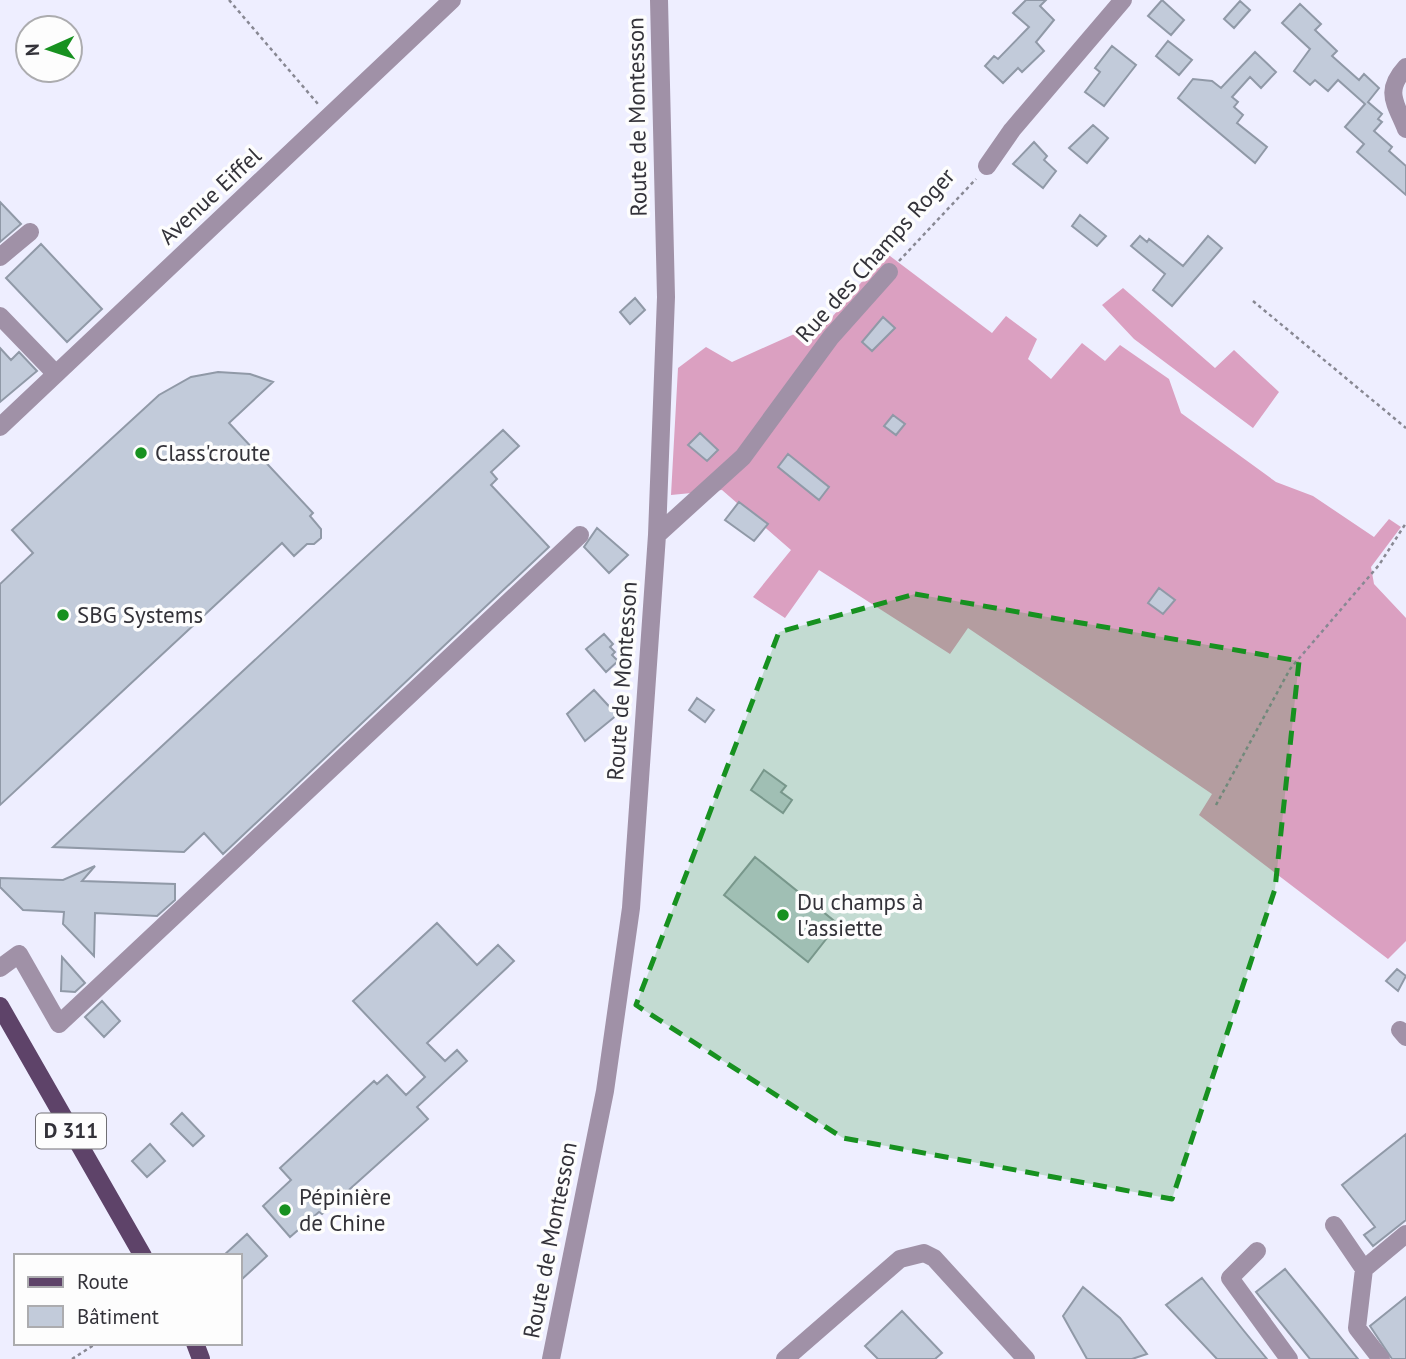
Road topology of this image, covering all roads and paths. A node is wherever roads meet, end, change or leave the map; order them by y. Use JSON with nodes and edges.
{"nodes":[{"id":1,"x":229,"y":0,"type":"edge"},
{"id":2,"x":452,"y":0,"type":"edge"},
{"id":3,"x":659,"y":0,"type":"edge"},
{"id":4,"x":1124,"y":0,"type":"edge"},
{"id":5,"x":1406,"y":67,"type":"edge"},
{"id":6,"x":330,"y":118,"type":"junction"},
{"id":7,"x":1406,"y":129,"type":"edge"},
{"id":8,"x":987,"y":166,"type":"joint"},
{"id":9,"x":30,"y":232,"type":"dead end"},
{"id":10,"x":0,"y":257,"type":"edge"},
{"id":11,"x":889,"y":272,"type":"joint"},
{"id":12,"x":1253,"y":302,"type":"dead end"},
{"id":13,"x":0,"y":316,"type":"edge"},
{"id":14,"x":56,"y":374,"type":"junction"},
{"id":15,"x":0,"y":427,"type":"edge"},
{"id":16,"x":1406,"y":428,"type":"edge"},
{"id":17,"x":1406,"y":523,"type":"edge"},
{"id":18,"x":580,"y":535,"type":"dead end"},
{"id":19,"x":657,"y":535,"type":"junction"},
{"id":20,"x":1216,"y":805,"type":"dead end"},
{"id":21,"x":0,"y":968,"type":"edge"},
{"id":22,"x":0,"y":1006,"type":"edge"},
{"id":23,"x":1334,"y":1226,"type":"dead end"},
{"id":24,"x":1406,"y":1234,"type":"edge"},
{"id":25,"x":1257,"y":1251,"type":"dead end"},
{"id":26,"x":142,"y":1254,"type":"edge"},
{"id":27,"x":1364,"y":1269,"type":"junction"},
{"id":28,"x":94,"y":1345,"type":"edge"},
{"id":29,"x":72,"y":1359,"type":"edge"},
{"id":30,"x":551,"y":1359,"type":"edge"},
{"id":31,"x":785,"y":1359,"type":"edge"},
{"id":32,"x":1026,"y":1359,"type":"edge"},
{"id":33,"x":1289,"y":1359,"type":"edge"},
{"id":34,"x":1381,"y":1359,"type":"edge"}],
"edges":[{"from":1,"to":6,"type":"path"},
{"from":2,"to":6,"type":"street","name":"Avenue Eiffel"},
{"from":3,"to":19,"type":"street","name":"Route de Montesson"},
{"from":4,"to":8,"type":"street","name":"Rue des Champs Roger"},
{"from":5,"to":7,"type":"street"},
{"from":6,"to":14,"type":"street","name":"Avenue Eiffel"},
{"from":8,"to":11,"type":"path","name":"Rue des Champs Roger"},
{"from":9,"to":10,"type":"street"},
{"from":11,"to":19,"type":"street","name":"Rue des Champs Roger"},
{"from":12,"to":16,"type":"path"},
{"from":13,"to":14,"type":"street"},
{"from":14,"to":15,"type":"street","name":"Avenue Eiffel"},
{"from":17,"to":20,"type":"path"},
{"from":18,"to":21,"type":"street"},
{"from":19,"to":30,"type":"street","name":"Route de Montesson"},
{"from":22,"to":26,"type":"main road","number":"D 311"},
{"from":23,"to":27,"type":"street"},
{"from":24,"to":27,"type":"street"},
{"from":25,"to":33,"type":"street"},
{"from":27,"to":34,"type":"street"},
{"from":28,"to":29,"type":"path"},
{"from":31,"to":32,"type":"street"}]}
